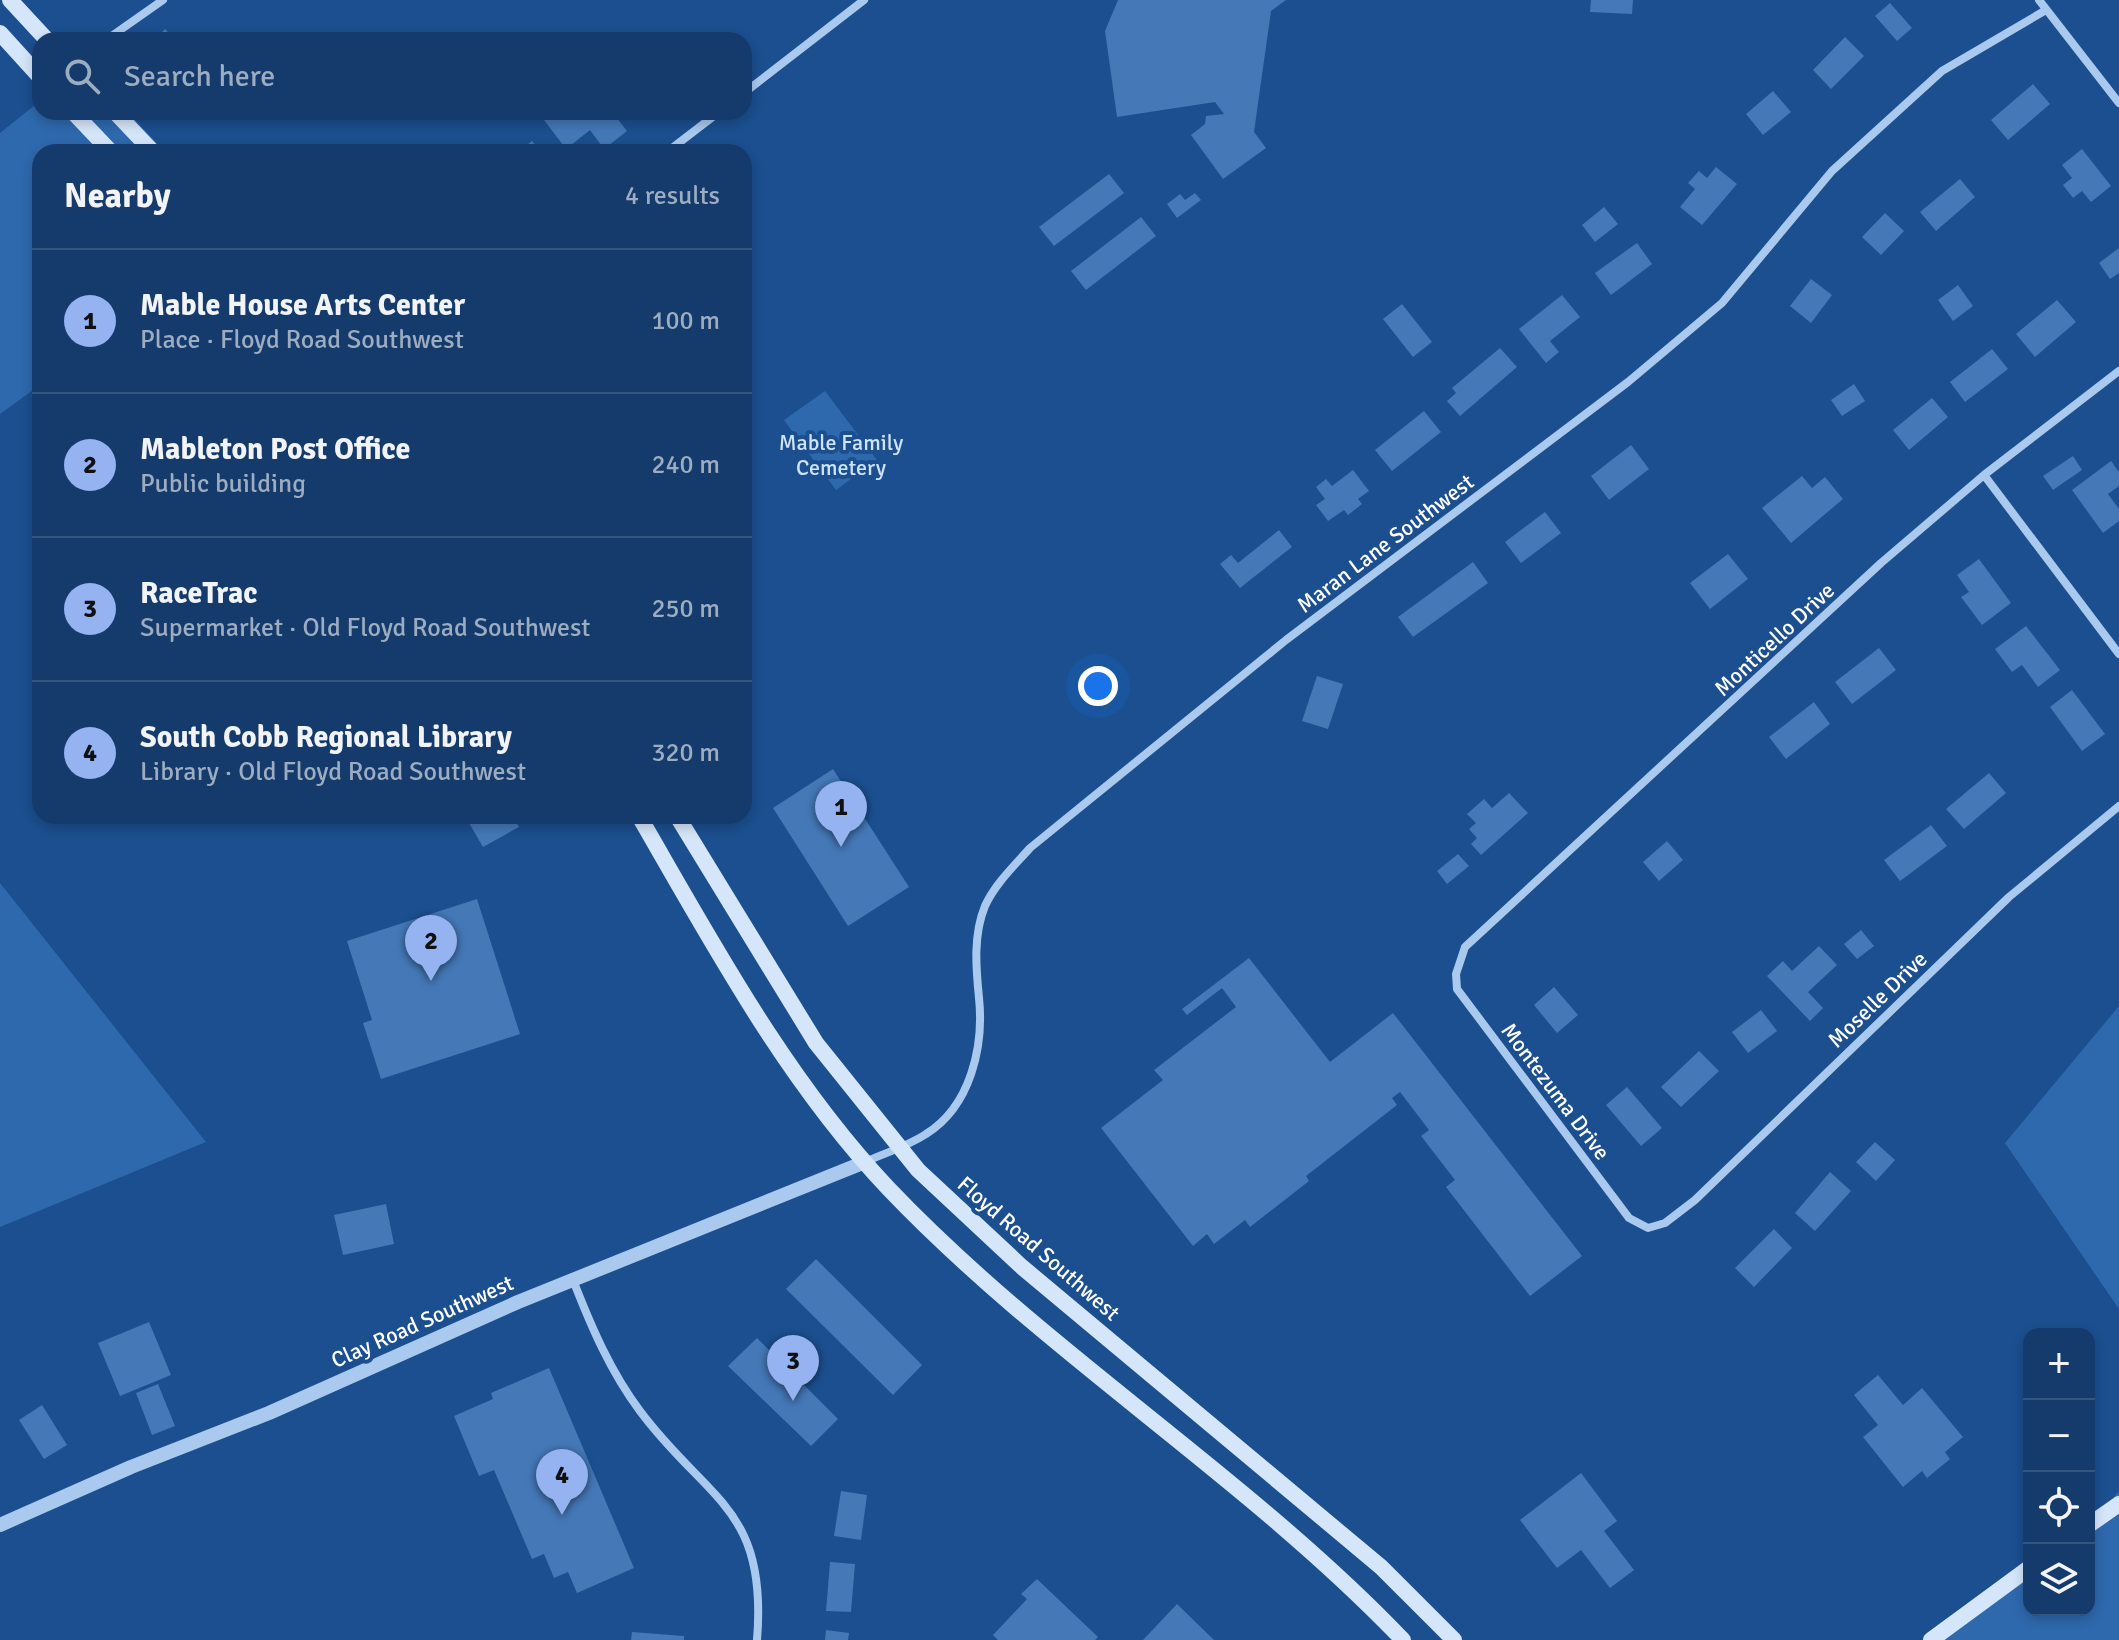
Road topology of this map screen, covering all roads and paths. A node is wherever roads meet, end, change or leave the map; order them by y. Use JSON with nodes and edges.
{"nodes":[{"id":1,"x":10,"y":0,"type":"edge"},
{"id":2,"x":163,"y":0,"type":"edge"},
{"id":3,"x":864,"y":0,"type":"edge"},
{"id":4,"x":2039,"y":0,"type":"edge"},
{"id":5,"x":2046,"y":10,"type":"junction"},
{"id":6,"x":40,"y":32,"type":"edge"},
{"id":7,"x":117,"y":32,"type":"edge"},
{"id":8,"x":0,"y":33,"type":"edge"},
{"id":9,"x":32,"y":68,"type":"edge"},
{"id":10,"x":752,"y":87,"type":"edge"},
{"id":11,"x":2119,"y":103,"type":"edge"},
{"id":12,"x":81,"y":120,"type":"edge"},
{"id":13,"x":123,"y":120,"type":"edge"},
{"id":14,"x":709,"y":120,"type":"edge"},
{"id":15,"x":103,"y":144,"type":"edge"},
{"id":16,"x":145,"y":144,"type":"edge"},
{"id":17,"x":677,"y":144,"type":"edge"},
{"id":18,"x":2119,"y":371,"type":"edge"},
{"id":19,"x":1984,"y":475,"type":"junction"},
{"id":20,"x":2119,"y":654,"type":"edge"},
{"id":21,"x":2119,"y":806,"type":"edge"},
{"id":22,"x":644,"y":824,"type":"edge"},
{"id":23,"x":682,"y":824,"type":"edge"},
{"id":24,"x":1465,"y":947,"type":"joint"},
{"id":25,"x":898,"y":1148,"type":"junction"},
{"id":26,"x":865,"y":1162,"type":"junction"},
{"id":27,"x":1665,"y":1223,"type":"joint"},
{"id":28,"x":573,"y":1280,"type":"junction"},
{"id":29,"x":2119,"y":1504,"type":"edge"},
{"id":30,"x":2095,"y":1521,"type":"edge"},
{"id":31,"x":0,"y":1525,"type":"edge"},
{"id":32,"x":2023,"y":1572,"type":"edge"},
{"id":33,"x":757,"y":1640,"type":"edge"},
{"id":34,"x":1403,"y":1640,"type":"edge"},
{"id":35,"x":1454,"y":1640,"type":"edge"},
{"id":36,"x":1931,"y":1640,"type":"edge"}],
"edges":[{"from":1,"to":6,"type":"main road"},
{"from":2,"to":7,"type":"street"},
{"from":3,"to":10,"type":"street"},
{"from":4,"to":5,"type":"street"},
{"from":5,"to":11,"type":"street"},
{"from":5,"to":25,"type":"street","name":"Maran Lane Southwest"},
{"from":8,"to":9,"type":"main road"},
{"from":12,"to":15,"type":"main road"},
{"from":13,"to":16,"type":"main road"},
{"from":14,"to":17,"type":"street"},
{"from":18,"to":19,"type":"street","name":"Monticello Drive"},
{"from":19,"to":20,"type":"street"},
{"from":19,"to":24,"type":"street","name":"Monticello Drive"},
{"from":21,"to":27,"type":"street","name":"Moselle Drive"},
{"from":22,"to":26,"type":"main road"},
{"from":23,"to":25,"type":"main road","name":"Floyd Road Southwest"},
{"from":24,"to":27,"type":"street","name":"Montezuma Drive"},
{"from":25,"to":26,"type":"street","name":"Maran Lane Southwest"},
{"from":25,"to":35,"type":"main road","name":"Floyd Road Southwest"},
{"from":26,"to":28,"type":"street","name":"Clay Road Southwest"},
{"from":26,"to":34,"type":"main road"},
{"from":28,"to":31,"type":"street","name":"Clay Road Southwest"},
{"from":28,"to":33,"type":"street"},
{"from":29,"to":30,"type":"main road"},
{"from":32,"to":36,"type":"main road"}]}
